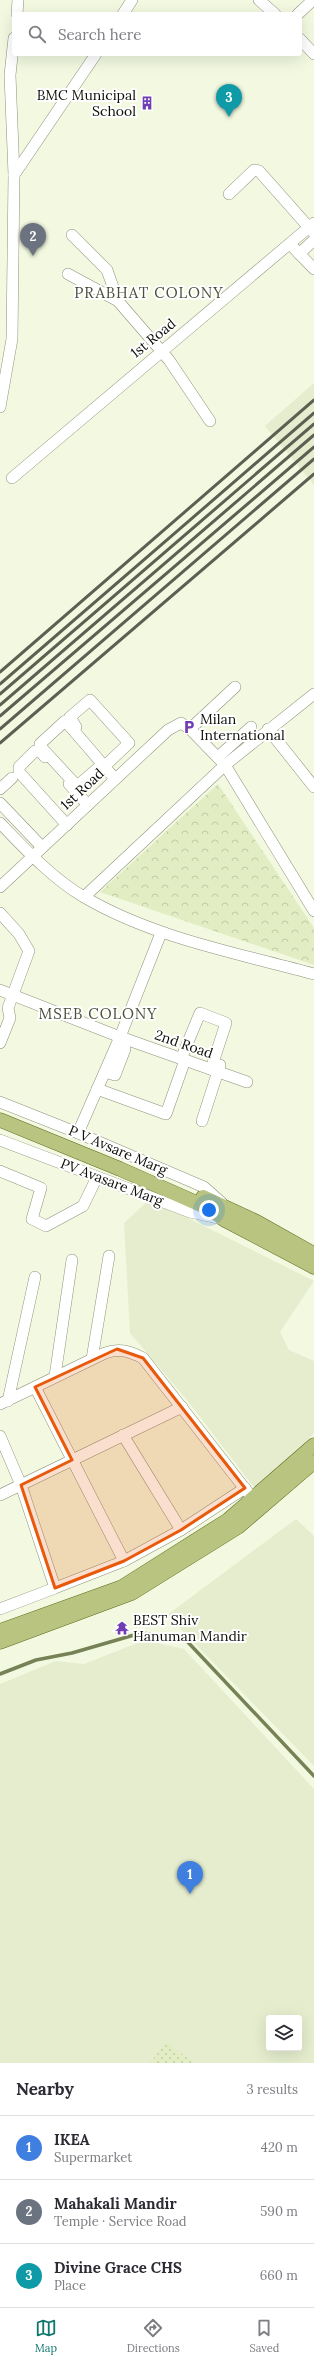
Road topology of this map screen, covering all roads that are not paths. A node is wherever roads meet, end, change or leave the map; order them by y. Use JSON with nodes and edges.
{"nodes":[{"id":1,"x":18,"y":0,"type":"edge"},
{"id":2,"x":132,"y":0,"type":"edge"},
{"id":3,"x":259,"y":0,"type":"edge"},
{"id":4,"x":313,"y":0,"type":"edge"},
{"id":5,"x":16,"y":12,"type":"edge"},
{"id":6,"x":124,"y":12,"type":"edge"},
{"id":7,"x":273,"y":12,"type":"edge"},
{"id":8,"x":300,"y":12,"type":"edge"},
{"id":9,"x":302,"y":41,"type":"edge"},
{"id":10,"x":314,"y":54,"type":"edge"},
{"id":11,"x":12,"y":56,"type":"edge"},
{"id":12,"x":95,"y":56,"type":"edge"},
{"id":13,"x":14,"y":175,"type":"junction"},
{"id":14,"x":229,"y":194,"type":"dead end"},
{"id":15,"x":312,"y":228,"type":"edge"},
{"id":16,"x":72,"y":235,"type":"dead end"},
{"id":17,"x":314,"y":240,"type":"edge"},
{"id":18,"x":290,"y":244,"type":"junction"},
{"id":19,"x":299,"y":254,"type":"junction"},
{"id":20,"x":314,"y":269,"type":"edge"},
{"id":21,"x":68,"y":274,"type":"dead end"},
{"id":22,"x":118,"y":301,"type":"junction"},
{"id":23,"x":161,"y":350,"type":"junction"},
{"id":24,"x":0,"y":407,"type":"edge"},
{"id":25,"x":210,"y":421,"type":"dead end"},
{"id":26,"x":12,"y":478,"type":"dead end"},
{"id":27,"x":235,"y":687,"type":"dead end"},
{"id":28,"x":314,"y":694,"type":"edge"},
{"id":29,"x":251,"y":727,"type":"dead end"},
{"id":30,"x":190,"y":728,"type":"junction"},
{"id":31,"x":268,"y":729,"type":"junction"},
{"id":32,"x":221,"y":761,"type":"junction"},
{"id":33,"x":106,"y":763,"type":"junction"},
{"id":34,"x":118,"y":777,"type":"junction"},
{"id":35,"x":12,"y":778,"type":"dead end"},
{"id":36,"x":314,"y":787,"type":"edge"},
{"id":37,"x":0,"y":789,"type":"edge"},
{"id":38,"x":0,"y":803,"type":"edge"},
{"id":39,"x":88,"y":805,"type":"junction"},
{"id":40,"x":0,"y":823,"type":"edge"},
{"id":41,"x":66,"y":825,"type":"junction"},
{"id":42,"x":42,"y":847,"type":"junction"},
{"id":43,"x":32,"y":857,"type":"junction"},
{"id":44,"x":0,"y":885,"type":"edge"},
{"id":45,"x":84,"y":897,"type":"junction"},
{"id":46,"x":314,"y":911,"type":"edge"},
{"id":47,"x":0,"y":913,"type":"edge"},
{"id":48,"x":162,"y":933,"type":"junction"},
{"id":49,"x":314,"y":974,"type":"edge"},
{"id":50,"x":0,"y":990,"type":"edge"},
{"id":51,"x":14,"y":996,"type":"junction"},
{"id":52,"x":234,"y":1024,"type":"dead end"},
{"id":53,"x":120,"y":1037,"type":"junction"},
{"id":54,"x":0,"y":1043,"type":"edge"},
{"id":55,"x":124,"y":1049,"type":"dead end"},
{"id":56,"x":187,"y":1059,"type":"junction"},
{"id":57,"x":213,"y":1068,"type":"junction"},
{"id":58,"x":104,"y":1072,"type":"junction"},
{"id":59,"x":247,"y":1082,"type":"dead end"},
{"id":60,"x":97,"y":1089,"type":"junction"},
{"id":61,"x":203,"y":1094,"type":"dead end"},
{"id":62,"x":0,"y":1102,"type":"edge"},
{"id":63,"x":0,"y":1111,"type":"edge"},
{"id":64,"x":170,"y":1117,"type":"dead end"},
{"id":65,"x":0,"y":1120,"type":"edge"},
{"id":66,"x":202,"y":1121,"type":"dead end"},
{"id":67,"x":78,"y":1133,"type":"junction"},
{"id":68,"x":0,"y":1142,"type":"edge"},
{"id":69,"x":0,"y":1171,"type":"edge"},
{"id":70,"x":97,"y":1177,"type":"junction"},
{"id":71,"x":223,"y":1214,"type":"junction"},
{"id":72,"x":109,"y":1256,"type":"dead end"},
{"id":73,"x":312,"y":1259,"type":"edge"},
{"id":74,"x":72,"y":1260,"type":"dead end"},
{"id":75,"x":35,"y":1277,"type":"dead end"},
{"id":76,"x":92,"y":1359,"type":"junction"},
{"id":77,"x":55,"y":1376,"type":"junction"},
{"id":78,"x":35,"y":1387,"type":"junction"},
{"id":79,"x":4,"y":1402,"type":"edge"},
{"id":80,"x":182,"y":1407,"type":"junction"},
{"id":81,"x":123,"y":1435,"type":"junction"},
{"id":82,"x":0,"y":1436,"type":"edge"},
{"id":83,"x":314,"y":1445,"type":"edge"},
{"id":84,"x":72,"y":1460,"type":"junction"},
{"id":85,"x":314,"y":1462,"type":"edge"},
{"id":86,"x":21,"y":1485,"type":"junction"},
{"id":87,"x":245,"y":1488,"type":"junction"},
{"id":88,"x":0,"y":1495,"type":"edge"},
{"id":89,"x":257,"y":1504,"type":"junction"},
{"id":90,"x":181,"y":1530,"type":"junction"},
{"id":91,"x":124,"y":1561,"type":"junction"},
{"id":92,"x":163,"y":1568,"type":"junction"},
{"id":93,"x":55,"y":1588,"type":"junction"},
{"id":94,"x":0,"y":1610,"type":"edge"},
{"id":95,"x":0,"y":1631,"type":"edge"},
{"id":96,"x":0,"y":1642,"type":"edge"}],
"edges":[{"from":1,"to":5,"type":"street"},
{"from":2,"to":6,"type":"street"},
{"from":3,"to":7,"type":"street"},
{"from":4,"to":8,"type":"street"},
{"from":9,"to":10,"type":"street"},
{"from":11,"to":13,"type":"street"},
{"from":12,"to":13,"type":"street"},
{"from":13,"to":24,"type":"street"},
{"from":14,"to":15,"type":"street"},
{"from":15,"to":18,"type":"street","name":"1st Road"},
{"from":16,"to":22,"type":"street"},
{"from":17,"to":19,"type":"street"},
{"from":18,"to":19,"type":"street"},
{"from":18,"to":23,"type":"street","name":"1st Road"},
{"from":19,"to":20,"type":"street"},
{"from":21,"to":22,"type":"street"},
{"from":22,"to":23,"type":"street"},
{"from":23,"to":25,"type":"street"},
{"from":23,"to":26,"type":"street","name":"1st Road"},
{"from":27,"to":30,"type":"street"},
{"from":28,"to":31,"type":"street"},
{"from":29,"to":32,"type":"street"},
{"from":30,"to":32,"type":"street"},
{"from":30,"to":34,"type":"street","name":"1st Road"},
{"from":31,"to":32,"type":"street"},
{"from":31,"to":36,"type":"street"},
{"from":32,"to":45,"type":"street"},
{"from":32,"to":46,"type":"street"},
{"from":33,"to":33,"type":"street"},
{"from":33,"to":33,"type":"street"},
{"from":33,"to":34,"type":"street"},
{"from":34,"to":39,"type":"street","name":"1st Road"},
{"from":35,"to":37,"type":"street"},
{"from":38,"to":42,"type":"street"},
{"from":39,"to":41,"type":"street","name":"1st Road"},
{"from":39,"to":41,"type":"street"},
{"from":40,"to":43,"type":"street"},
{"from":41,"to":42,"type":"street","name":"1st Road"},
{"from":42,"to":43,"type":"street","name":"1st Road"},
{"from":43,"to":44,"type":"street","name":"1st Road"},
{"from":43,"to":45,"type":"street"},
{"from":45,"to":48,"type":"street"},
{"from":47,"to":51,"type":"street"},
{"from":48,"to":49,"type":"street"},
{"from":48,"to":53,"type":"street"},
{"from":50,"to":51,"type":"street","name":"2nd Road"},
{"from":51,"to":53,"type":"street","name":"2nd Road"},
{"from":51,"to":54,"type":"street"},
{"from":52,"to":57,"type":"street"},
{"from":53,"to":56,"type":"street","name":"2nd Road"},
{"from":53,"to":58,"type":"street"},
{"from":55,"to":58,"type":"street"},
{"from":56,"to":57,"type":"street","name":"2nd Road"},
{"from":56,"to":57,"type":"street"},
{"from":56,"to":60,"type":"street"},
{"from":56,"to":64,"type":"street"},
{"from":57,"to":59,"type":"street","name":"2nd Road"},
{"from":57,"to":61,"type":"street"},
{"from":57,"to":66,"type":"street"},
{"from":58,"to":60,"type":"street"},
{"from":60,"to":67,"type":"street"},
{"from":62,"to":67,"type":"street","name":"P V Avsare Marg"},
{"from":63,"to":71,"type":"main road"},
{"from":65,"to":71,"type":"main road"},
{"from":67,"to":71,"type":"street","name":"P V Avsare Marg"},
{"from":68,"to":70,"type":"street","name":"PV Avasare Marg"},
{"from":69,"to":70,"type":"street"},
{"from":70,"to":71,"type":"street","name":"PV Avasare Marg"},
{"from":71,"to":73,"type":"main road","name":"P V Avsare Marg"},
{"from":72,"to":76,"type":"street"},
{"from":74,"to":77,"type":"street"},
{"from":75,"to":79,"type":"street"},
{"from":76,"to":77,"type":"street"},
{"from":76,"to":80,"type":"street"},
{"from":77,"to":78,"type":"street"},
{"from":78,"to":79,"type":"street"},
{"from":78,"to":84,"type":"street"},
{"from":80,"to":81,"type":"street"},
{"from":80,"to":87,"type":"street"},
{"from":81,"to":84,"type":"street"},
{"from":81,"to":90,"type":"street"},
{"from":82,"to":86,"type":"street"},
{"from":83,"to":89,"type":"main road"},
{"from":84,"to":86,"type":"street"},
{"from":84,"to":91,"type":"street"},
{"from":85,"to":89,"type":"main road"},
{"from":86,"to":88,"type":"street"},
{"from":86,"to":93,"type":"street"},
{"from":87,"to":89,"type":"street"},
{"from":87,"to":90,"type":"street"},
{"from":89,"to":92,"type":"main road"},
{"from":90,"to":91,"type":"street"},
{"from":91,"to":93,"type":"street"},
{"from":92,"to":95,"type":"main road"},
{"from":92,"to":96,"type":"main road"},
{"from":93,"to":94,"type":"street"}]}
